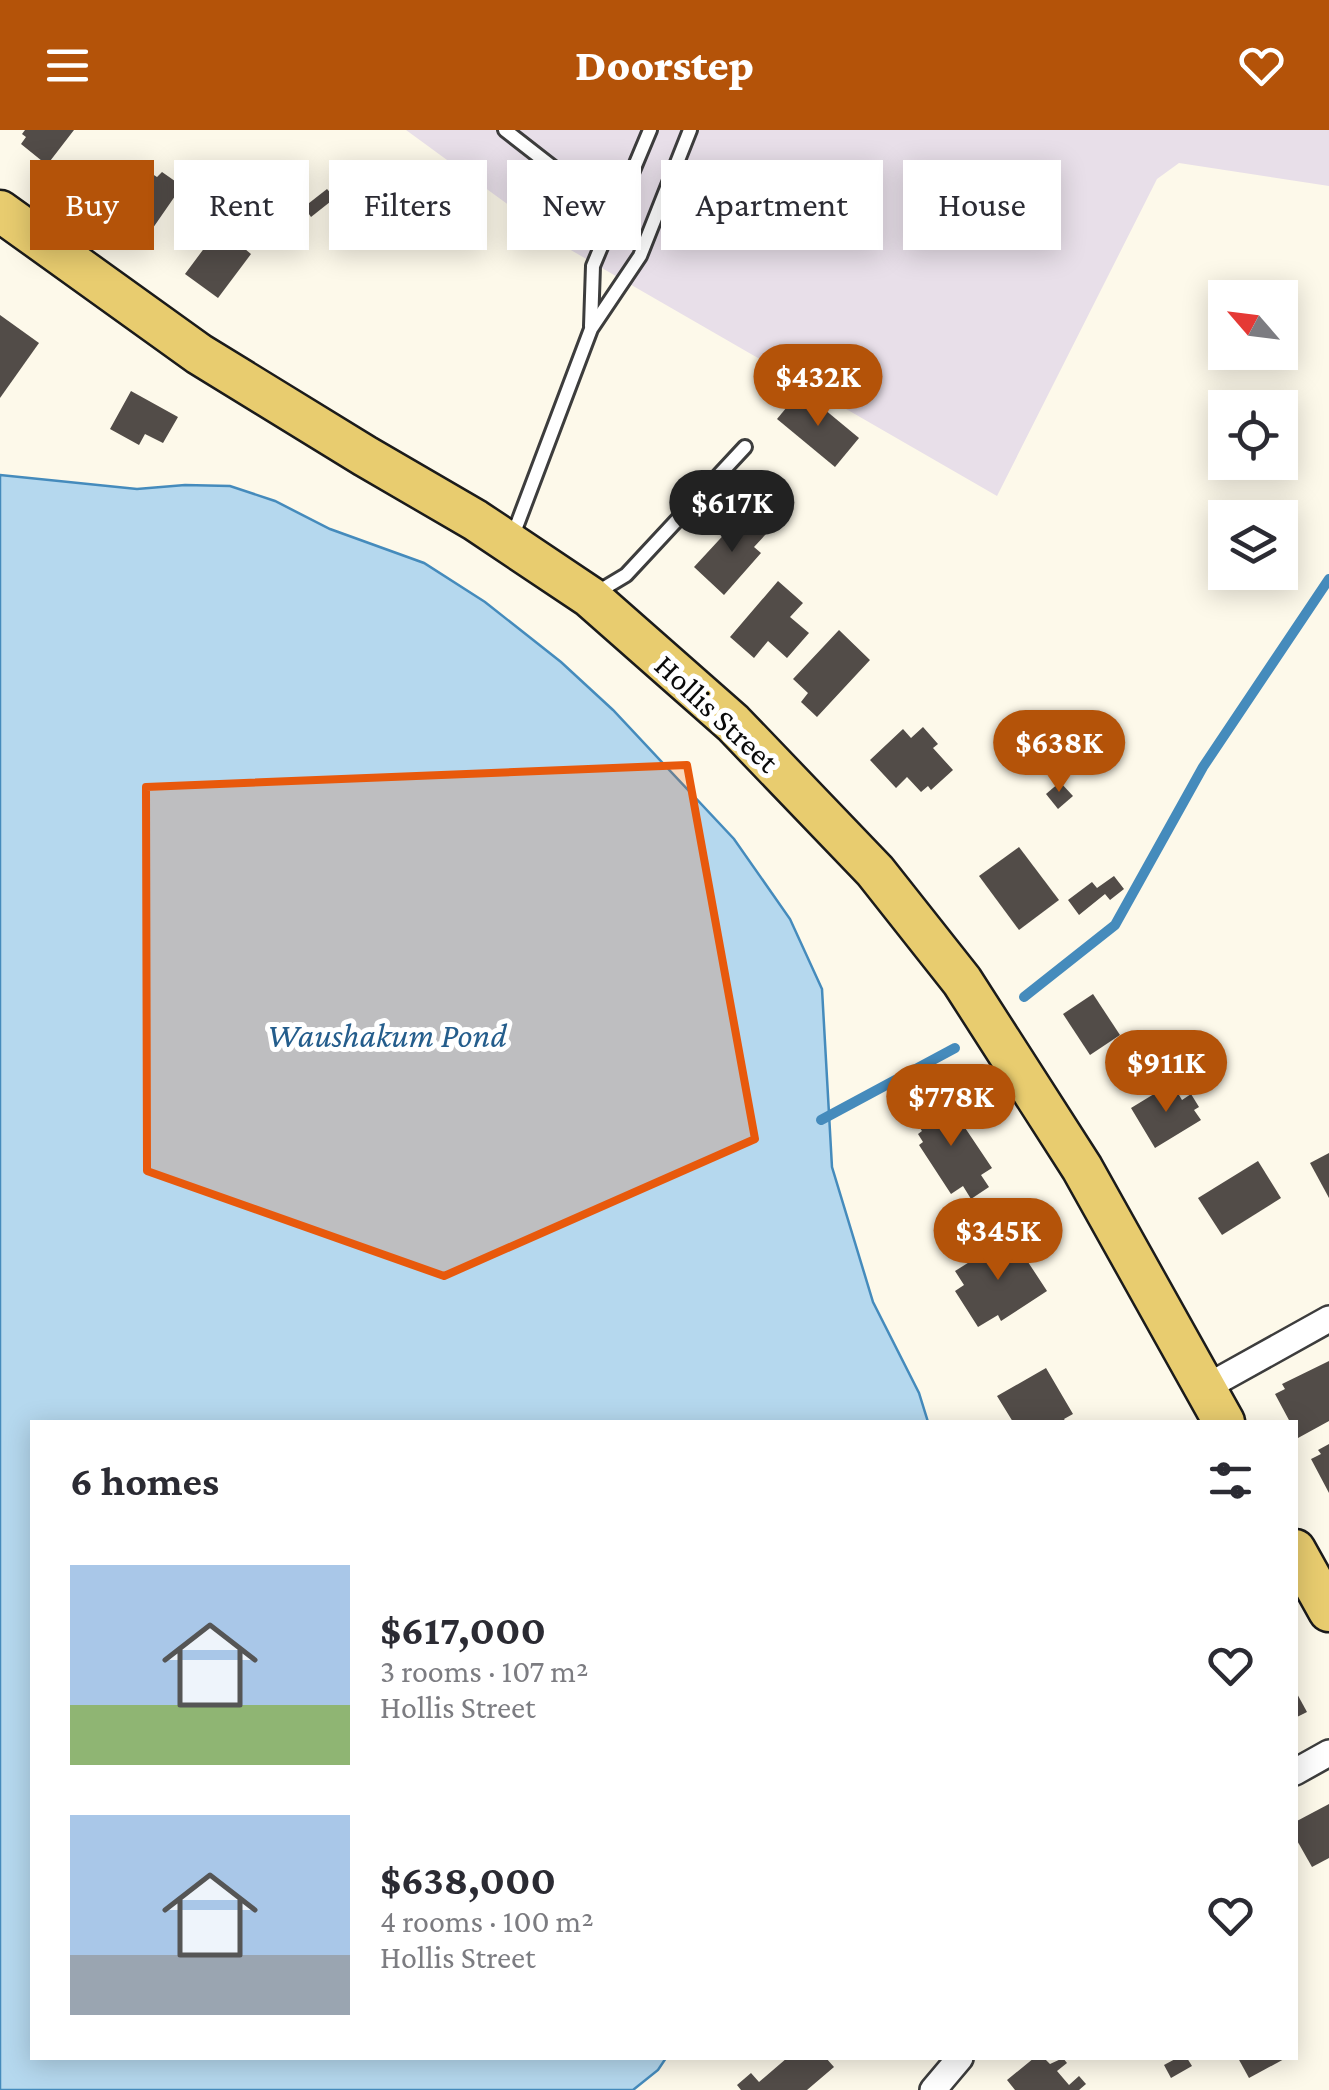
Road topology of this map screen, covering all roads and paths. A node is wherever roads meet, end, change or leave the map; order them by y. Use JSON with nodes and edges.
{"nodes":[{"id":1,"x":505,"y":130,"type":"edge"},
{"id":2,"x":650,"y":130,"type":"edge"},
{"id":3,"x":690,"y":130,"type":"edge"},
{"id":4,"x":544,"y":160,"type":"edge"},
{"id":5,"x":637,"y":160,"type":"edge"},
{"id":6,"x":0,"y":211,"type":"edge"},
{"id":7,"x":599,"y":250,"type":"edge"},
{"id":8,"x":591,"y":329,"type":"junction"},
{"id":9,"x":745,"y":447,"type":"dead end"},
{"id":10,"x":510,"y":543,"type":"junction"},
{"id":11,"x":590,"y":596,"type":"junction"},
{"id":12,"x":1329,"y":1319,"type":"edge"},
{"id":13,"x":1214,"y":1405,"type":"edge"},
{"id":14,"x":1298,"y":1555,"type":"edge"},
{"id":15,"x":1329,"y":1611,"type":"edge"},
{"id":16,"x":1329,"y":1752,"type":"edge"},
{"id":17,"x":1298,"y":1770,"type":"edge"},
{"id":18,"x":958,"y":2060,"type":"edge"},
{"id":19,"x":933,"y":2090,"type":"edge"}],
"edges":[{"from":1,"to":4,"type":"lane"},
{"from":2,"to":5,"type":"lane"},
{"from":3,"to":8,"type":"lane"},
{"from":6,"to":10,"type":"main road","name":"Hollis Street"},
{"from":7,"to":8,"type":"lane"},
{"from":8,"to":10,"type":"lane"},
{"from":9,"to":11,"type":"lane"},
{"from":10,"to":11,"type":"main road","name":"Hollis Street"},
{"from":11,"to":13,"type":"main road","name":"Hollis Street"},
{"from":12,"to":13,"type":"street"},
{"from":14,"to":15,"type":"main road"},
{"from":16,"to":17,"type":"street"},
{"from":18,"to":19,"type":"street"}]}
